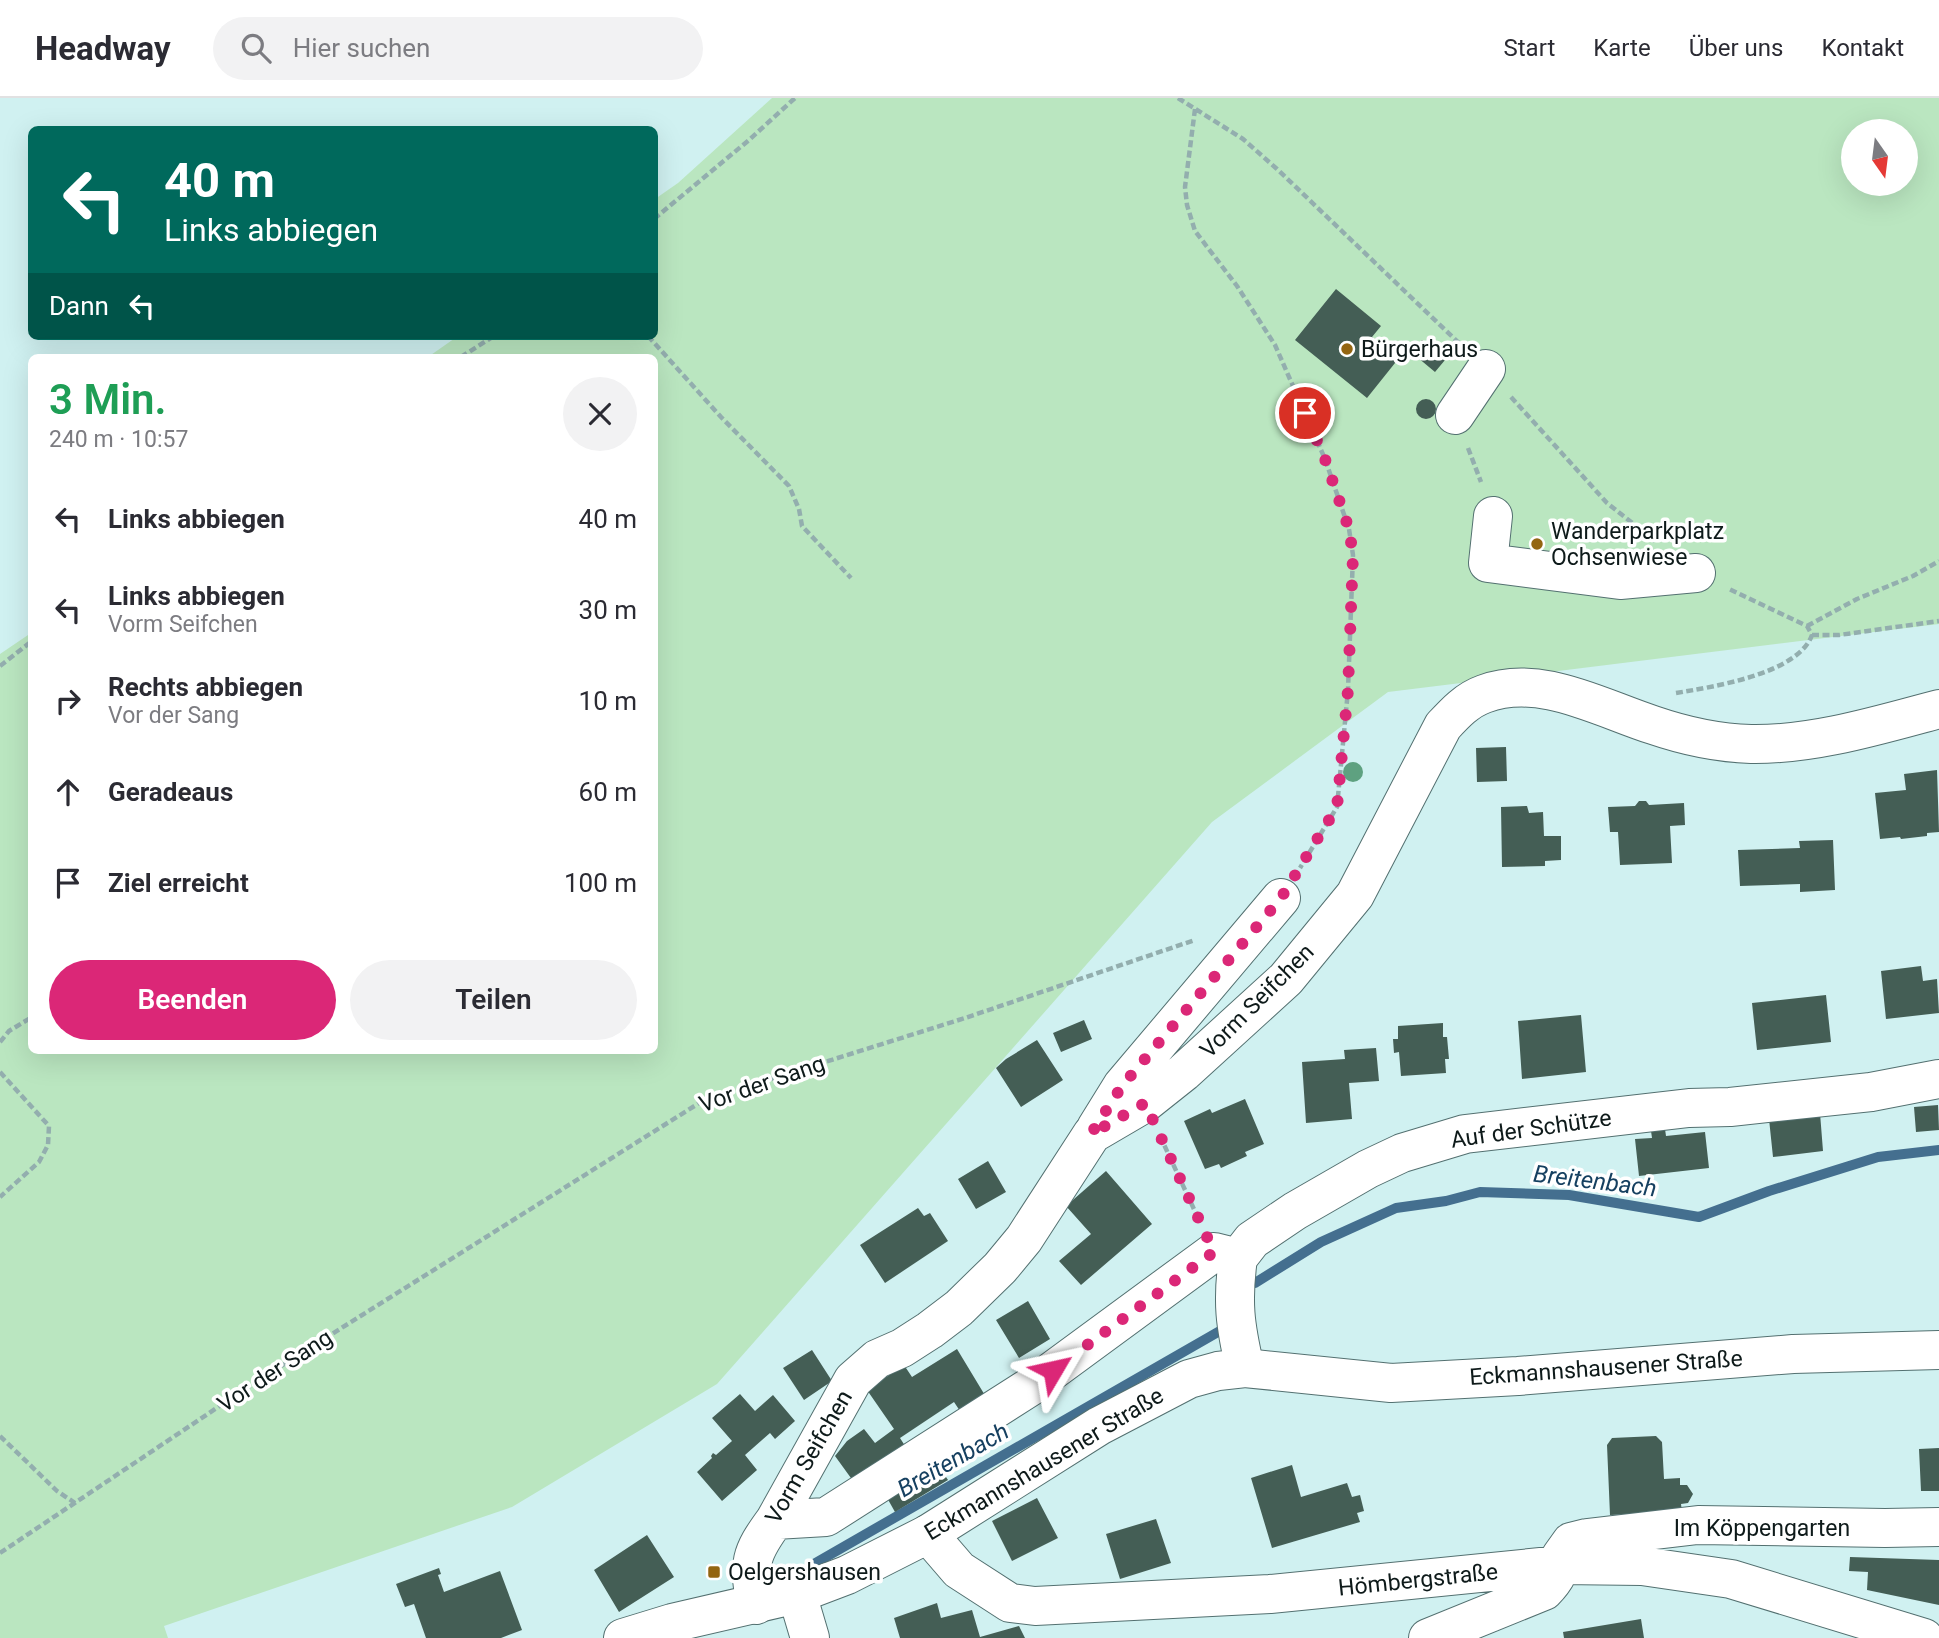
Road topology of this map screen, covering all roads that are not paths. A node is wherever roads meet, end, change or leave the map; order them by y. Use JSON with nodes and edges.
{"nodes":[{"id":1,"x":1486,"y":369,"type":"road end"},
{"id":2,"x":1455,"y":415,"type":"road end"},
{"id":3,"x":1493,"y":516,"type":"road end"},
{"id":4,"x":1696,"y":573,"type":"road end"},
{"id":5,"x":1939,"y":709,"type":"edge"},
{"id":6,"x":1281,"y":898,"type":"road end"},
{"id":7,"x":1939,"y":1079,"type":"edge"},
{"id":8,"x":1091,"y":1134,"type":"junction"},
{"id":9,"x":1226,"y":1255,"type":"junction"},
{"id":10,"x":1939,"y":1350,"type":"edge"},
{"id":11,"x":1245,"y":1368,"type":"junction"},
{"id":12,"x":775,"y":1520,"type":"junction"},
{"id":13,"x":1939,"y":1527,"type":"edge"},
{"id":14,"x":928,"y":1534,"type":"junction"},
{"id":15,"x":1562,"y":1565,"type":"junction"},
{"id":16,"x":797,"y":1594,"type":"junction"},
{"id":17,"x":756,"y":1605,"type":"junction"},
{"id":18,"x":1472,"y":1630,"type":"edge"},
{"id":19,"x":672,"y":1631,"type":"edge"},
{"id":20,"x":623,"y":1638,"type":"edge"},
{"id":21,"x":810,"y":1638,"type":"edge"},
{"id":22,"x":1428,"y":1638,"type":"edge"},
{"id":23,"x":1924,"y":1638,"type":"edge"}],
"edges":[{"from":1,"to":2,"type":"street"},
{"from":3,"to":4,"type":"street"},
{"from":5,"to":8,"type":"street","name":"Vorm Seifchen"},
{"from":6,"to":8,"type":"street"},
{"from":7,"to":9,"type":"street","name":"Auf der Schütze"},
{"from":8,"to":12,"type":"street","name":"Vorm Seifchen"},
{"from":9,"to":11,"type":"street"},
{"from":9,"to":12,"type":"street","name":"Auf der Schütze"},
{"from":10,"to":11,"type":"street","name":"Eckmannshausener Straße"},
{"from":11,"to":14,"type":"street","name":"Eckmannshausener Straße"},
{"from":12,"to":17,"type":"street","name":"Vorm Seifchen"},
{"from":13,"to":15,"type":"street","name":"Im Köppengarten"},
{"from":14,"to":15,"type":"street","name":"Hömbergstraße"},
{"from":14,"to":16,"type":"street","name":"Eckmannshausener Straße"},
{"from":15,"to":18,"type":"street"},
{"from":15,"to":23,"type":"street","name":"Hömbergstraße"},
{"from":16,"to":17,"type":"street","name":"Eckmannshausener Straße"},
{"from":16,"to":21,"type":"street"},
{"from":17,"to":19,"type":"street","name":"Eckmannshausener Straße"},
{"from":18,"to":22,"type":"street"},
{"from":19,"to":20,"type":"street","name":"Eckmannshausener Straße"}]}
